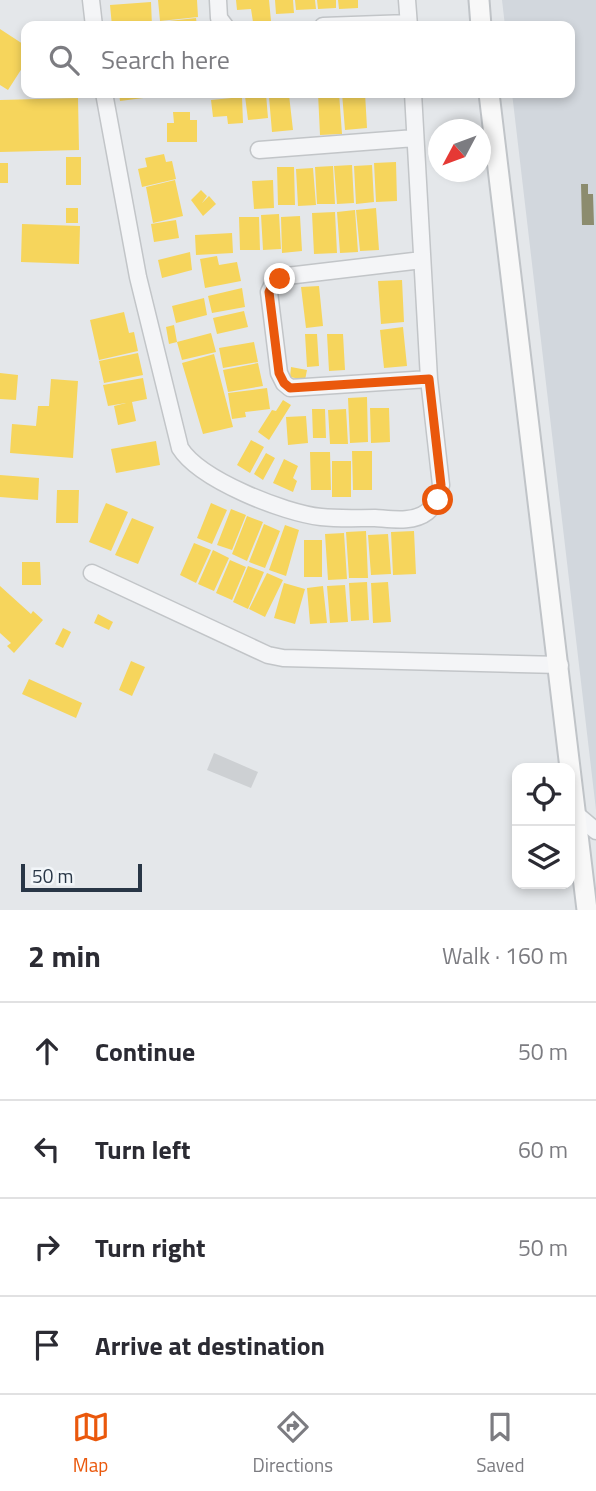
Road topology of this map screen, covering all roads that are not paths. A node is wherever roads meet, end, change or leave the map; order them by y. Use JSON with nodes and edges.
{"nodes":[{"id":1,"x":91,"y":0,"type":"edge"},
{"id":2,"x":218,"y":0,"type":"edge"},
{"id":3,"x":407,"y":0,"type":"edge"},
{"id":4,"x":478,"y":0,"type":"edge"},
{"id":5,"x":93,"y":21,"type":"edge"},
{"id":6,"x":221,"y":21,"type":"edge"},
{"id":7,"x":409,"y":21,"type":"edge"},
{"id":8,"x":480,"y":21,"type":"edge"},
{"id":9,"x":105,"y":98,"type":"edge"},
{"id":10,"x":414,"y":98,"type":"edge"},
{"id":11,"x":490,"y":98,"type":"edge"},
{"id":12,"x":415,"y":138,"type":"junction"},
{"id":13,"x":259,"y":150,"type":"dead end"},
{"id":14,"x":422,"y":260,"type":"junction"},
{"id":15,"x":429,"y":379,"type":"junction"},
{"id":16,"x":92,"y":573,"type":"dead end"},
{"id":17,"x":559,"y":665,"type":"junction"},
{"id":18,"x":576,"y":814,"type":"junction"},
{"id":19,"x":596,"y":831,"type":"edge"},
{"id":20,"x":587,"y":910,"type":"edge"}],
"edges":[{"from":1,"to":5,"type":"street"},
{"from":2,"to":6,"type":"street"},
{"from":3,"to":7,"type":"street"},
{"from":4,"to":8,"type":"main road"},
{"from":9,"to":15,"type":"street"},
{"from":10,"to":12,"type":"street"},
{"from":11,"to":17,"type":"main road"},
{"from":12,"to":13,"type":"street"},
{"from":12,"to":14,"type":"street"},
{"from":14,"to":15,"type":"street"},
{"from":14,"to":15,"type":"street"},
{"from":16,"to":17,"type":"street"},
{"from":17,"to":18,"type":"main road"},
{"from":18,"to":19,"type":"street"},
{"from":18,"to":20,"type":"main road"}]}
